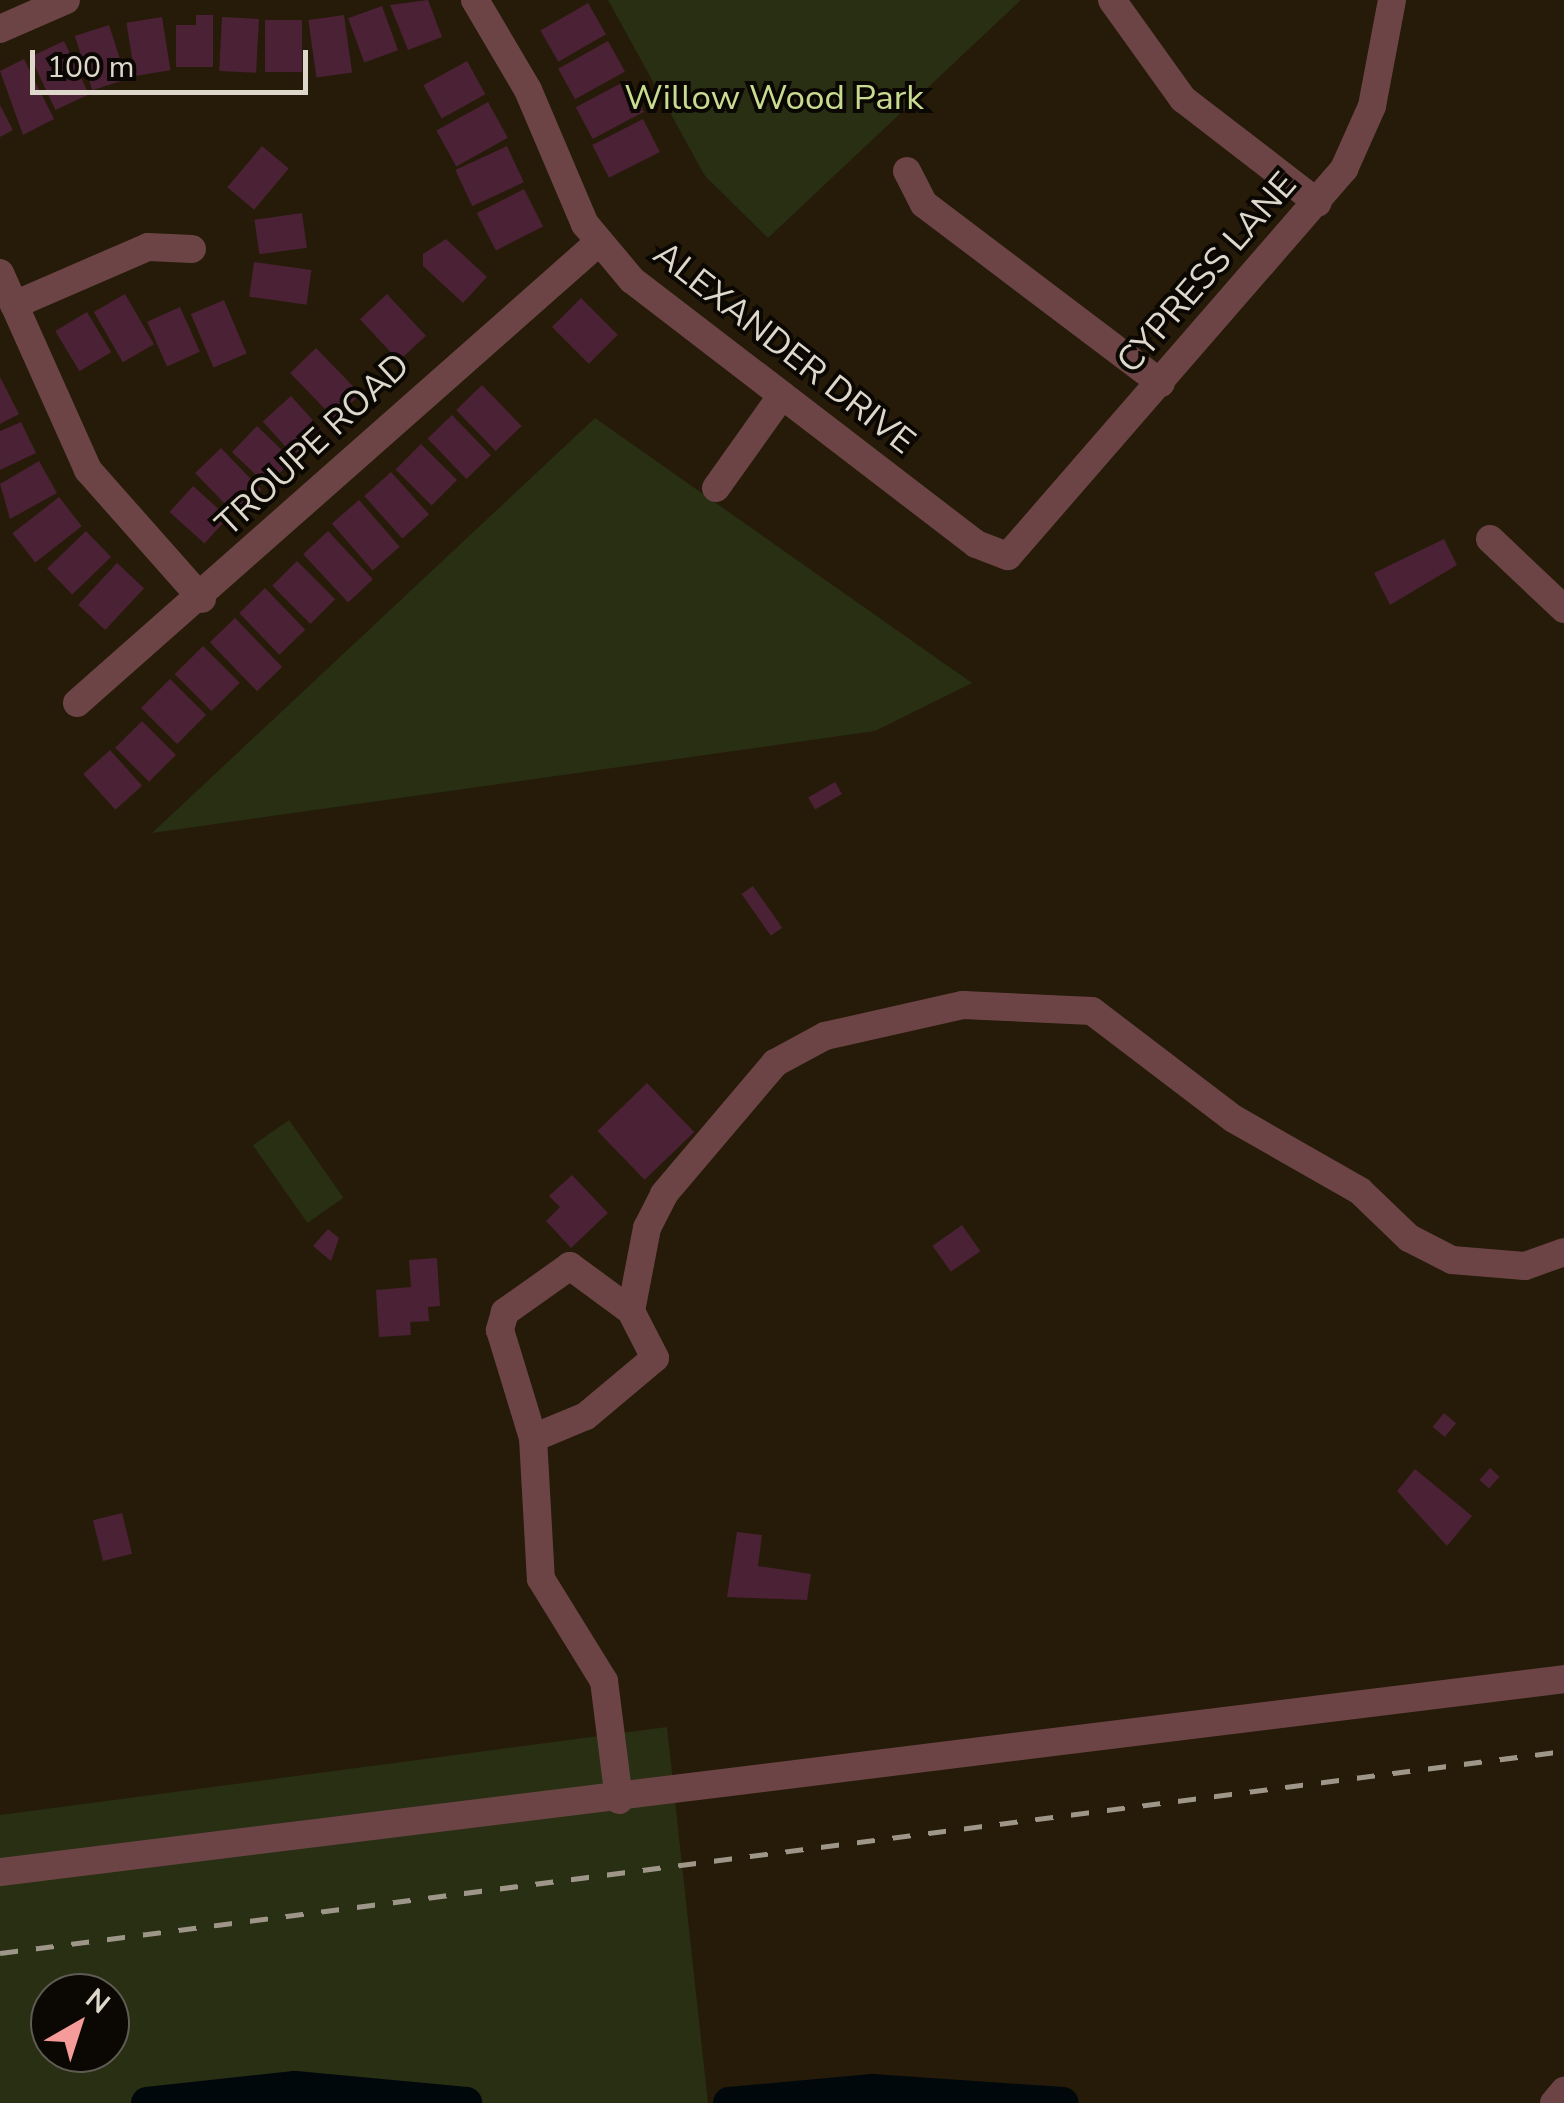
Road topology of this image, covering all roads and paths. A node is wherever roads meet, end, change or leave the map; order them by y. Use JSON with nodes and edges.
{"nodes":[{"id":1,"x":66,"y":0,"type":"edge"},
{"id":2,"x":474,"y":0,"type":"edge"},
{"id":3,"x":1112,"y":0,"type":"edge"},
{"id":4,"x":1392,"y":0,"type":"edge"},
{"id":5,"x":0,"y":29,"type":"edge"},
{"id":6,"x":908,"y":171,"type":"dead end"},
{"id":7,"x":1318,"y":203,"type":"junction"},
{"id":8,"x":598,"y":242,"type":"junction"},
{"id":9,"x":192,"y":249,"type":"dead end"},
{"id":10,"x":0,"y":273,"type":"edge"},
{"id":11,"x":14,"y":305,"type":"junction"},
{"id":12,"x":1161,"y":383,"type":"junction"},
{"id":13,"x":782,"y":396,"type":"junction"},
{"id":14,"x":716,"y":488,"type":"dead end"},
{"id":15,"x":1490,"y":539,"type":"dead end"},
{"id":16,"x":1008,"y":556,"type":"joint"},
{"id":17,"x":202,"y":598,"type":"junction"},
{"id":18,"x":1564,"y":609,"type":"edge"},
{"id":19,"x":77,"y":703,"type":"dead end"},
{"id":20,"x":1564,"y":1252,"type":"edge"},
{"id":21,"x":631,"y":1311,"type":"junction"},
{"id":22,"x":533,"y":1438,"type":"junction"},
{"id":23,"x":1564,"y":1679,"type":"edge"},
{"id":24,"x":619,"y":1800,"type":"junction"},
{"id":25,"x":0,"y":1872,"type":"edge"},
{"id":26,"x":1564,"y":2091,"type":"edge"},
{"id":27,"x":1554,"y":2103,"type":"edge"}],
"edges":[{"from":1,"to":5,"type":"street"},
{"from":2,"to":8,"type":"street","name":"ALEXANDER DRIVE"},
{"from":3,"to":7,"type":"street"},
{"from":4,"to":7,"type":"street","name":"CYPRESS LANE"},
{"from":6,"to":12,"type":"street"},
{"from":7,"to":12,"type":"street","name":"CYPRESS LANE"},
{"from":8,"to":13,"type":"street","name":"ALEXANDER DRIVE"},
{"from":8,"to":17,"type":"street","name":"TROUPE ROAD"},
{"from":9,"to":11,"type":"street"},
{"from":10,"to":11,"type":"street"},
{"from":11,"to":17,"type":"street"},
{"from":12,"to":16,"type":"street","name":"CYPRESS LANE"},
{"from":13,"to":14,"type":"street"},
{"from":13,"to":16,"type":"street","name":"ALEXANDER DRIVE"},
{"from":15,"to":18,"type":"street"},
{"from":17,"to":19,"type":"street","name":"TROUPE ROAD"},
{"from":20,"to":21,"type":"street"},
{"from":21,"to":22,"type":"street"},
{"from":21,"to":22,"type":"street"},
{"from":22,"to":24,"type":"street"},
{"from":23,"to":24,"type":"street"},
{"from":24,"to":25,"type":"street"},
{"from":26,"to":27,"type":"street"}]}
